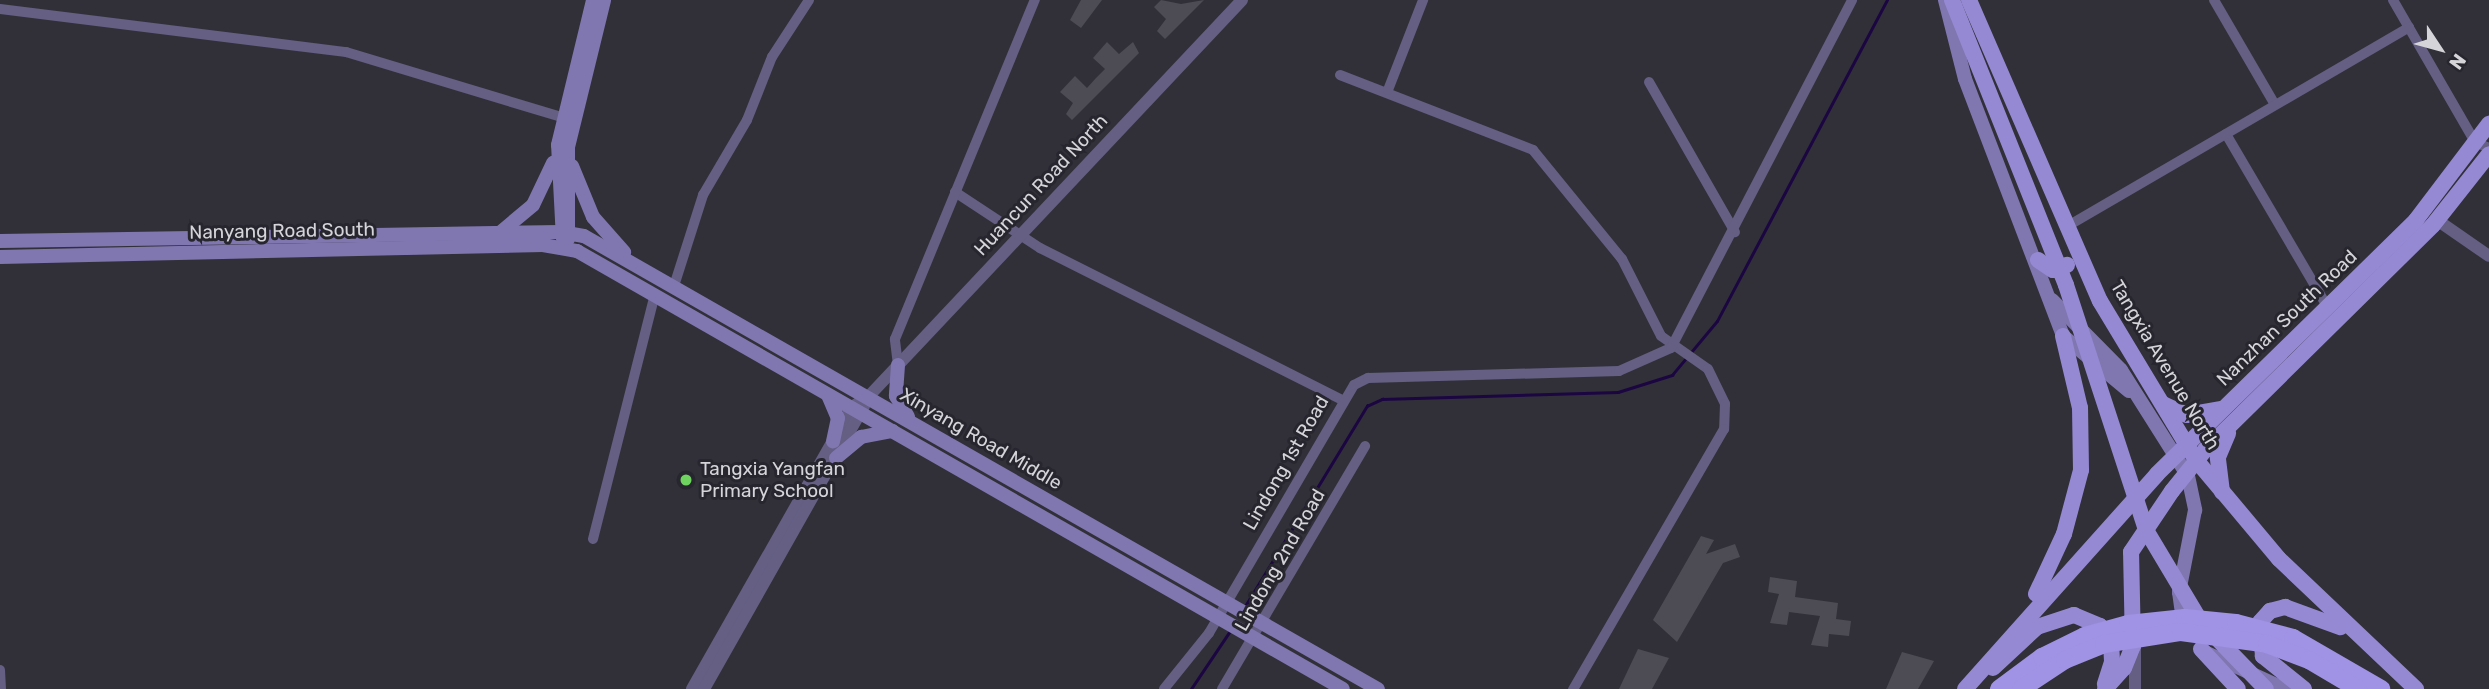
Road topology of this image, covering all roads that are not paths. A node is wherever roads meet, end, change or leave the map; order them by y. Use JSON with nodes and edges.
{"nodes":[{"id":1,"x":593,"y":0,"type":"edge"},
{"id":2,"x":604,"y":0,"type":"edge"},
{"id":3,"x":809,"y":0,"type":"edge"},
{"id":4,"x":1035,"y":0,"type":"edge"},
{"id":5,"x":1242,"y":0,"type":"edge"},
{"id":6,"x":1423,"y":0,"type":"edge"},
{"id":7,"x":1852,"y":0,"type":"edge"},
{"id":8,"x":1945,"y":0,"type":"edge"},
{"id":9,"x":1952,"y":0,"type":"edge"},
{"id":10,"x":1969,"y":0,"type":"edge"},
{"id":11,"x":2214,"y":0,"type":"edge"},
{"id":12,"x":2393,"y":0,"type":"edge"},
{"id":13,"x":0,"y":9,"type":"edge"},
{"id":14,"x":2409,"y":27,"type":"junction"},
{"id":15,"x":1340,"y":75,"type":"dead end"},
{"id":16,"x":1648,"y":82,"type":"dead end"},
{"id":17,"x":1388,"y":90,"type":"junction"},
{"id":18,"x":2275,"y":105,"type":"junction"},
{"id":19,"x":568,"y":118,"type":"junction"},
{"id":20,"x":2489,"y":124,"type":"edge"},
{"id":21,"x":2226,"y":134,"type":"junction"},
{"id":22,"x":2482,"y":145,"type":"edge"},
{"id":23,"x":563,"y":146,"type":"junction"},
{"id":24,"x":2489,"y":154,"type":"edge"},
{"id":25,"x":955,"y":192,"type":"junction"},
{"id":26,"x":2437,"y":220,"type":"junction"},
{"id":27,"x":2066,"y":227,"type":"junction"},
{"id":28,"x":1735,"y":232,"type":"junction"},
{"id":29,"x":495,"y":233,"type":"junction"},
{"id":30,"x":1020,"y":235,"type":"junction"},
{"id":31,"x":566,"y":237,"type":"junction"},
{"id":32,"x":0,"y":241,"type":"edge"},
{"id":33,"x":2075,"y":247,"type":"junction"},
{"id":34,"x":2489,"y":256,"type":"edge"},
{"id":35,"x":0,"y":257,"type":"edge"},
{"id":36,"x":2038,"y":260,"type":"junction"},
{"id":37,"x":640,"y":267,"type":"junction"},
{"id":38,"x":674,"y":286,"type":"junction"},
{"id":39,"x":655,"y":294,"type":"junction"},
{"id":40,"x":2052,"y":300,"type":"junction"},
{"id":41,"x":2328,"y":308,"type":"junction"},
{"id":42,"x":2063,"y":336,"type":"junction"},
{"id":43,"x":1671,"y":348,"type":"junction"},
{"id":44,"x":898,"y":365,"type":"junction"},
{"id":45,"x":824,"y":391,"type":"junction"},
{"id":46,"x":869,"y":396,"type":"junction"},
{"id":47,"x":2156,"y":397,"type":"junction"},
{"id":48,"x":1342,"y":400,"type":"junction"},
{"id":49,"x":2138,"y":400,"type":"junction"},
{"id":50,"x":2228,"y":406,"type":"junction"},
{"id":51,"x":857,"y":410,"type":"junction"},
{"id":52,"x":911,"y":421,"type":"junction"},
{"id":53,"x":2233,"y":426,"type":"junction"},
{"id":54,"x":893,"y":431,"type":"junction"},
{"id":55,"x":833,"y":441,"type":"junction"},
{"id":56,"x":1365,"y":446,"type":"dead end"},
{"id":57,"x":836,"y":458,"type":"junction"},
{"id":58,"x":2186,"y":458,"type":"junction"},
{"id":59,"x":2224,"y":498,"type":"junction"},
{"id":60,"x":593,"y":539,"type":"dead end"},
{"id":61,"x":1232,"y":605,"type":"junction"},
{"id":62,"x":1223,"y":620,"type":"junction"},
{"id":63,"x":1260,"y":621,"type":"junction"},
{"id":64,"x":2355,"y":634,"type":"junction"},
{"id":65,"x":1251,"y":636,"type":"junction"},
{"id":66,"x":2134,"y":636,"type":"junction"},
{"id":67,"x":2003,"y":642,"type":"junction"},
{"id":68,"x":2201,"y":649,"type":"junction"},
{"id":69,"x":0,"y":670,"type":"edge"},
{"id":70,"x":1,"y":689,"type":"edge"},
{"id":71,"x":692,"y":689,"type":"edge"},
{"id":72,"x":704,"y":689,"type":"edge"},
{"id":73,"x":1164,"y":689,"type":"edge"},
{"id":74,"x":1223,"y":689,"type":"edge"},
{"id":75,"x":1343,"y":689,"type":"edge"},
{"id":76,"x":1378,"y":689,"type":"edge"},
{"id":77,"x":1573,"y":689,"type":"edge"},
{"id":78,"x":1965,"y":689,"type":"edge"},
{"id":79,"x":1972,"y":689,"type":"edge"},
{"id":80,"x":1999,"y":689,"type":"edge"},
{"id":81,"x":2021,"y":689,"type":"edge"},
{"id":82,"x":2103,"y":689,"type":"edge"},
{"id":83,"x":2135,"y":689,"type":"edge"},
{"id":84,"x":2238,"y":689,"type":"edge"},
{"id":85,"x":2266,"y":689,"type":"edge"},
{"id":86,"x":2285,"y":689,"type":"edge"},
{"id":87,"x":2304,"y":689,"type":"edge"},
{"id":88,"x":2358,"y":689,"type":"edge"},
{"id":89,"x":2381,"y":689,"type":"edge"},
{"id":90,"x":2416,"y":689,"type":"edge"}],
"edges":[{"from":1,"to":19,"type":"main road"},
{"from":2,"to":19,"type":"main road"},
{"from":3,"to":38,"type":"street"},
{"from":4,"to":25,"type":"street"},
{"from":5,"to":30,"type":"street","name":"Huancun Road North"},
{"from":6,"to":17,"type":"street"},
{"from":7,"to":28,"type":"street"},
{"from":8,"to":36,"type":"main road"},
{"from":9,"to":85,"type":"main road"},
{"from":10,"to":27,"type":"main road","name":"Tangxia Avenue North"},
{"from":11,"to":18,"type":"street"},
{"from":12,"to":14,"type":"street"},
{"from":13,"to":19,"type":"street"},
{"from":14,"to":18,"type":"street"},
{"from":14,"to":22,"type":"street"},
{"from":15,"to":17,"type":"street"},
{"from":16,"to":28,"type":"street"},
{"from":17,"to":43,"type":"street"},
{"from":18,"to":21,"type":"street"},
{"from":19,"to":23,"type":"main road"},
{"from":20,"to":22,"type":"main road","name":"Nanzhan South Road"},
{"from":21,"to":27,"type":"street"},
{"from":21,"to":41,"type":"street"},
{"from":22,"to":41,"type":"main road","name":"Nanzhan South Road"},
{"from":23,"to":29,"type":"main road"},
{"from":23,"to":31,"type":"main road"},
{"from":23,"to":37,"type":"main road"},
{"from":24,"to":26,"type":"main road","name":"Nanzhan South Road"},
{"from":25,"to":30,"type":"street"},
{"from":25,"to":44,"type":"street"},
{"from":26,"to":34,"type":"street"},
{"from":26,"to":53,"type":"main road","name":"Nanzhan South Road"},
{"from":27,"to":33,"type":"main road","name":"Tangxia Avenue North"},
{"from":28,"to":43,"type":"street"},
{"from":29,"to":31,"type":"main road","name":"Nanyang Road South"},
{"from":29,"to":32,"type":"main road","name":"Nanyang Road South"},
{"from":30,"to":44,"type":"street","name":"Huancun Road North"},
{"from":30,"to":48,"type":"street"},
{"from":31,"to":35,"type":"main road","name":"Nanyang Road South"},
{"from":31,"to":37,"type":"main road","name":"Xinyang Road Middle"},
{"from":31,"to":39,"type":"main road","name":"Xinyang Road Middle"},
{"from":33,"to":36,"type":"main road"},
{"from":33,"to":47,"type":"main road","name":"Tangxia Avenue North"},
{"from":36,"to":40,"type":"main road"},
{"from":37,"to":38,"type":"main road","name":"Xinyang Road Middle"},
{"from":38,"to":46,"type":"main road","name":"Xinyang Road Middle"},
{"from":39,"to":45,"type":"main road","name":"Xinyang Road Middle"},
{"from":39,"to":60,"type":"street"},
{"from":40,"to":42,"type":"main road"},
{"from":40,"to":49,"type":"main road"},
{"from":41,"to":50,"type":"main road","name":"Nanzhan South Road"},
{"from":42,"to":49,"type":"main road"},
{"from":42,"to":67,"type":"main road"},
{"from":43,"to":48,"type":"street","name":"Lindong 1st Road"},
{"from":43,"to":77,"type":"street"},
{"from":44,"to":46,"type":"street","name":"Huancun Road North"},
{"from":44,"to":52,"type":"main road"},
{"from":45,"to":51,"type":"main road","name":"Xinyang Road Middle"},
{"from":45,"to":55,"type":"main road"},
{"from":46,"to":51,"type":"street","name":"Huancun Road North"},
{"from":46,"to":52,"type":"main road","name":"Xinyang Road Middle"},
{"from":47,"to":50,"type":"main road"},
{"from":47,"to":58,"type":"main road","name":"Tangxia Avenue North"},
{"from":48,"to":61,"type":"street","name":"Lindong 1st Road"},
{"from":49,"to":58,"type":"main road"},
{"from":50,"to":58,"type":"main road","name":"Nanzhan South Road"},
{"from":51,"to":54,"type":"main road","name":"Xinyang Road Middle"},
{"from":51,"to":55,"type":"street"},
{"from":51,"to":57,"type":"street"},
{"from":52,"to":61,"type":"main road","name":"Xinyang Road Middle"},
{"from":53,"to":58,"type":"main road","name":"Nanzhan South Road"},
{"from":53,"to":59,"type":"main road"},
{"from":54,"to":57,"type":"main road"},
{"from":54,"to":62,"type":"main road","name":"Xinyang Road Middle"},
{"from":55,"to":71,"type":"street"},
{"from":56,"to":63,"type":"street","name":"Lindong 2nd Road"},
{"from":57,"to":72,"type":"street"},
{"from":58,"to":59,"type":"main road","name":"Tangxia Avenue North"},
{"from":58,"to":66,"type":"main road","name":"Nanzhan South Road"},
{"from":58,"to":67,"type":"main road","name":"Nanzhan South Road"},
{"from":58,"to":68,"type":"main road"},
{"from":59,"to":64,"type":"main road","name":"Tangxia Avenue North"},
{"from":61,"to":62,"type":"street","name":"Lindong 1st Road"},
{"from":61,"to":63,"type":"main road","name":"Xinyang Road Middle"},
{"from":62,"to":65,"type":"main road","name":"Xinyang Road Middle"},
{"from":62,"to":73,"type":"street","name":"Lindong 1st Road"},
{"from":63,"to":65,"type":"street","name":"Lindong 2nd Road"},
{"from":63,"to":76,"type":"main road","name":"Xinyang Road Middle"},
{"from":64,"to":87,"type":"main road"},
{"from":64,"to":90,"type":"main road","name":"Tangxia Avenue North"},
{"from":65,"to":74,"type":"street","name":"Lindong 2nd Road"},
{"from":65,"to":75,"type":"main road","name":"Xinyang Road Middle"},
{"from":66,"to":82,"type":"main road","name":"Nanzhan South Road"},
{"from":66,"to":83,"type":"street"},
{"from":67,"to":78,"type":"main road","name":"Nanzhan South Road"},
{"from":68,"to":84,"type":"main road"},
{"from":68,"to":86,"type":"main road"},
{"from":69,"to":70,"type":"street"},
{"from":79,"to":82,"type":"main road"},
{"from":80,"to":89,"type":"highway"},
{"from":81,"to":88,"type":"highway"}]}
